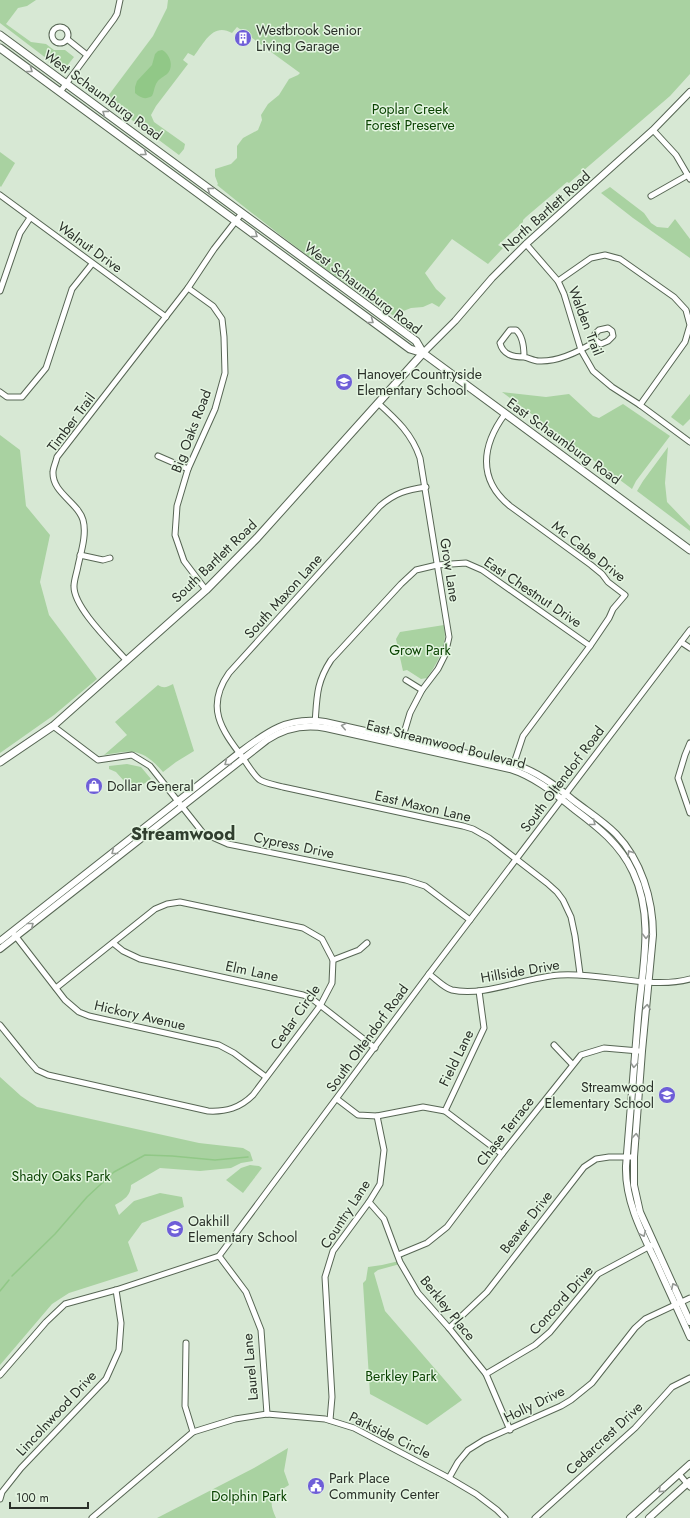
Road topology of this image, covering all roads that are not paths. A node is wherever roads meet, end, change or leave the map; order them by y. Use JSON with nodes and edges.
{"nodes":[{"id":1,"x":120,"y":0,"type":"edge"},
{"id":2,"x":0,"y":35,"type":"edge"},
{"id":3,"x":67,"y":39,"type":"dead end"},
{"id":4,"x":0,"y":48,"type":"edge"},
{"id":5,"x":87,"y":55,"type":"junction"},
{"id":6,"x":66,"y":84,"type":"junction"},
{"id":7,"x":60,"y":92,"type":"junction"},
{"id":8,"x":690,"y":92,"type":"edge"},
{"id":9,"x":653,"y":130,"type":"junction"},
{"id":10,"x":689,"y":177,"type":"edge"},
{"id":11,"x":0,"y":196,"type":"edge"},
{"id":12,"x":651,"y":196,"type":"dead end"},
{"id":13,"x":242,"y":213,"type":"junction"},
{"id":14,"x":30,"y":218,"type":"junction"},
{"id":15,"x":236,"y":221,"type":"junction"},
{"id":16,"x":526,"y":244,"type":"junction"},
{"id":17,"x":92,"y":264,"type":"junction"},
{"id":18,"x":558,"y":282,"type":"junction"},
{"id":19,"x":188,"y":288,"type":"junction"},
{"id":20,"x":0,"y":291,"type":"edge"},
{"id":21,"x":166,"y":317,"type":"junction"},
{"id":22,"x":689,"y":319,"type":"edge"},
{"id":23,"x":596,"y":341,"type":"dead end"},
{"id":24,"x":581,"y":350,"type":"junction"},
{"id":25,"x":423,"y":353,"type":"junction"},
{"id":26,"x":524,"y":357,"type":"junction"},
{"id":27,"x":0,"y":392,"type":"edge"},
{"id":28,"x":378,"y":403,"type":"junction"},
{"id":29,"x":640,"y":405,"type":"junction"},
{"id":30,"x":505,"y":414,"type":"junction"},
{"id":31,"x":690,"y":442,"type":"edge"},
{"id":32,"x":158,"y":456,"type":"dead end"},
{"id":33,"x":188,"y":469,"type":"junction"},
{"id":34,"x":426,"y":487,"type":"junction"},
{"id":35,"x":690,"y":550,"type":"edge"},
{"id":36,"x":80,"y":556,"type":"junction"},
{"id":37,"x":110,"y":558,"type":"dead end"},
{"id":38,"x":437,"y":565,"type":"junction"},
{"id":39,"x":206,"y":590,"type":"junction"},
{"id":40,"x":690,"y":630,"type":"edge"},
{"id":41,"x":681,"y":642,"type":"junction"},
{"id":42,"x":590,"y":646,"type":"junction"},
{"id":43,"x":690,"y":648,"type":"edge"},
{"id":44,"x":126,"y":660,"type":"junction"},
{"id":45,"x":406,"y":680,"type":"dead end"},
{"id":46,"x":422,"y":690,"type":"junction"},
{"id":47,"x":315,"y":724,"type":"junction"},
{"id":48,"x":53,"y":726,"type":"junction"},
{"id":49,"x":401,"y":742,"type":"junction"},
{"id":50,"x":690,"y":743,"type":"edge"},
{"id":51,"x":241,"y":756,"type":"junction"},
{"id":52,"x":0,"y":762,"type":"edge"},
{"id":53,"x":512,"y":767,"type":"junction"},
{"id":54,"x":564,"y":797,"type":"junction"},
{"id":55,"x":180,"y":804,"type":"junction"},
{"id":56,"x":690,"y":813,"type":"edge"},
{"id":57,"x":516,"y":859,"type":"junction"},
{"id":58,"x":470,"y":920,"type":"junction"},
{"id":59,"x":14,"y":934,"type":"junction"},
{"id":60,"x":0,"y":941,"type":"edge"},
{"id":61,"x":113,"y":943,"type":"junction"},
{"id":62,"x":367,"y":944,"type":"dead end"},
{"id":63,"x":0,"y":949,"type":"edge"},
{"id":64,"x":333,"y":960,"type":"junction"},
{"id":65,"x":429,"y":974,"type":"junction"},
{"id":66,"x":580,"y":974,"type":"junction"},
{"id":67,"x":690,"y":979,"type":"edge"},
{"id":68,"x":641,"y":981,"type":"junction"},
{"id":69,"x":649,"y":982,"type":"junction"},
{"id":70,"x":56,"y":988,"type":"junction"},
{"id":71,"x":479,"y":991,"type":"junction"},
{"id":72,"x":320,"y":1006,"type":"junction"},
{"id":73,"x":0,"y":1025,"type":"edge"},
{"id":74,"x":554,"y":1045,"type":"dead end"},
{"id":75,"x":375,"y":1048,"type":"junction"},
{"id":76,"x":639,"y":1051,"type":"junction"},
{"id":77,"x":572,"y":1064,"type":"junction"},
{"id":78,"x":266,"y":1076,"type":"junction"},
{"id":79,"x":337,"y":1099,"type":"junction"},
{"id":80,"x":444,"y":1111,"type":"junction"},
{"id":81,"x":377,"y":1116,"type":"junction"},
{"id":82,"x":502,"y":1154,"type":"junction"},
{"id":83,"x":627,"y":1157,"type":"junction"},
{"id":84,"x":634,"y":1157,"type":"junction"},
{"id":85,"x":369,"y":1202,"type":"junction"},
{"id":86,"x":652,"y":1245,"type":"junction"},
{"id":87,"x":398,"y":1255,"type":"junction"},
{"id":88,"x":219,"y":1256,"type":"junction"},
{"id":89,"x":116,"y":1290,"type":"junction"},
{"id":90,"x":690,"y":1298,"type":"edge"},
{"id":91,"x":678,"y":1304,"type":"junction"},
{"id":92,"x":690,"y":1322,"type":"edge"},
{"id":93,"x":449,"y":1328,"type":"junction"},
{"id":94,"x":690,"y":1337,"type":"edge"},
{"id":95,"x":186,"y":1343,"type":"dead end"},
{"id":96,"x":486,"y":1374,"type":"junction"},
{"id":97,"x":0,"y":1375,"type":"edge"},
{"id":98,"x":690,"y":1378,"type":"edge"},
{"id":99,"x":267,"y":1414,"type":"junction"},
{"id":100,"x":330,"y":1420,"type":"junction"},
{"id":101,"x":510,"y":1430,"type":"junction"},
{"id":102,"x":193,"y":1432,"type":"junction"},
{"id":103,"x":690,"y":1464,"type":"edge"},
{"id":104,"x":679,"y":1474,"type":"junction"},
{"id":105,"x":449,"y":1478,"type":"junction"},
{"id":106,"x":689,"y":1484,"type":"edge"},
{"id":107,"x":0,"y":1499,"type":"edge"},
{"id":108,"x":92,"y":1518,"type":"edge"},
{"id":109,"x":506,"y":1518,"type":"edge"},
{"id":110,"x":535,"y":1518,"type":"edge"},
{"id":111,"x":630,"y":1518,"type":"edge"},
{"id":112,"x":649,"y":1518,"type":"edge"}],
"edges":[{"from":1,"to":5,"type":"street"},
{"from":2,"to":6,"type":"main road","name":"West Schaumburg Road"},
{"from":3,"to":5,"type":"street"},
{"from":4,"to":7,"type":"main road","name":"West Schaumburg Road","one_way":true},
{"from":5,"to":6,"type":"street"},
{"from":6,"to":7,"type":"street"},
{"from":13,"to":6,"type":"main road","name":"West Schaumburg Road","one_way":true},
{"from":7,"to":15,"type":"main road","name":"West Schaumburg Road","one_way":true},
{"from":8,"to":9,"type":"street","name":"North Bartlett Road"},
{"from":9,"to":10,"type":"street"},
{"from":9,"to":16,"type":"street","name":"North Bartlett Road"},
{"from":10,"to":12,"type":"street"},
{"from":11,"to":14,"type":"street","name":"Walnut Drive"},
{"from":13,"to":15,"type":"street","name":"Timber Trail"},
{"from":13,"to":25,"type":"main road","name":"West Schaumburg Road"},
{"from":14,"to":17,"type":"street","name":"Walnut Drive"},
{"from":14,"to":20,"type":"street"},
{"from":15,"to":19,"type":"street","name":"Timber Trail"},
{"from":15,"to":25,"type":"main road","name":"West Schaumburg Road","one_way":true},
{"from":16,"to":18,"type":"street","name":"Walden Trail"},
{"from":16,"to":25,"type":"street","name":"North Bartlett Road"},
{"from":17,"to":21,"type":"street","name":"Walnut Drive"},
{"from":17,"to":27,"type":"street"},
{"from":18,"to":22,"type":"street"},
{"from":18,"to":24,"type":"street","name":"Walden Trail"},
{"from":19,"to":21,"type":"street","name":"Timber Trail"},
{"from":19,"to":33,"type":"street","name":"Big Oaks Road"},
{"from":21,"to":36,"type":"street","name":"Timber Trail"},
{"from":22,"to":29,"type":"street"},
{"from":23,"to":24,"type":"street"},
{"from":24,"to":26,"type":"street"},
{"from":24,"to":29,"type":"street","name":"Walden Trail"},
{"from":25,"to":28,"type":"main road","name":"South Bartlett Road"},
{"from":25,"to":30,"type":"main road","name":"East Schaumburg Road"},
{"from":26,"to":26,"type":"street"},
{"from":28,"to":34,"type":"street","name":"Grow Lane"},
{"from":28,"to":39,"type":"main road","name":"South Bartlett Road"},
{"from":29,"to":31,"type":"street","name":"Walden Trail"},
{"from":30,"to":35,"type":"main road","name":"East Schaumburg Road"},
{"from":30,"to":42,"type":"street","name":"Mc Cabe Drive"},
{"from":32,"to":33,"type":"street"},
{"from":33,"to":39,"type":"street","name":"Big Oaks Road"},
{"from":34,"to":38,"type":"street","name":"Grow Lane"},
{"from":34,"to":51,"type":"street","name":"South Maxon Lane"},
{"from":36,"to":37,"type":"street"},
{"from":36,"to":44,"type":"street","name":"Timber Trail"},
{"from":38,"to":42,"type":"street","name":"East Chestnut Drive"},
{"from":38,"to":46,"type":"street","name":"Grow Lane"},
{"from":38,"to":47,"type":"street","name":"East Chestnut Drive"},
{"from":39,"to":44,"type":"main road","name":"South Bartlett Road"},
{"from":40,"to":41,"type":"street","name":"South Oltendorf Road"},
{"from":41,"to":43,"type":"street"},
{"from":41,"to":54,"type":"street","name":"South Oltendorf Road"},
{"from":42,"to":53,"type":"street","name":"Mc Cabe Drive"},
{"from":44,"to":48,"type":"main road","name":"South Bartlett Road"},
{"from":45,"to":46,"type":"street"},
{"from":46,"to":49,"type":"street","name":"Grow Lane"},
{"from":47,"to":49,"type":"street","name":"East Streamwood Boulevard"},
{"from":47,"to":51,"type":"street","name":"East Streamwood Boulevard"},
{"from":48,"to":52,"type":"main road","name":"South Bartlett Road"},
{"from":48,"to":55,"type":"street","name":"Cypress Drive"},
{"from":49,"to":53,"type":"street","name":"East Streamwood Boulevard"},
{"from":50,"to":56,"type":"street"},
{"from":51,"to":55,"type":"street","name":"East Streamwood Boulevard"},
{"from":51,"to":57,"type":"street","name":"East Maxon Lane"},
{"from":53,"to":54,"type":"street","name":"East Streamwood Boulevard"},
{"from":54,"to":57,"type":"street","name":"South Oltendorf Road"},
{"from":54,"to":68,"type":"street","name":"East Streamwood Boulevard","one_way":true},
{"from":69,"to":54,"type":"street","name":"East Streamwood Boulevard","one_way":true},
{"from":55,"to":58,"type":"street","name":"Cypress Drive"},
{"from":55,"to":59,"type":"street","name":"East Streamwood Boulevard"},
{"from":57,"to":58,"type":"street","name":"South Oltendorf Road"},
{"from":57,"to":66,"type":"street","name":"East Maxon Lane"},
{"from":58,"to":65,"type":"street","name":"South Oltendorf Road"},
{"from":59,"to":60,"type":"street","name":"East Streamwood Boulevard"},
{"from":59,"to":63,"type":"street","name":"East Streamwood Boulevard"},
{"from":59,"to":70,"type":"street","name":"Hickory Avenue"},
{"from":61,"to":64,"type":"street"},
{"from":61,"to":70,"type":"street"},
{"from":61,"to":72,"type":"street","name":"Elm Lane"},
{"from":62,"to":64,"type":"street"},
{"from":64,"to":72,"type":"street","name":"Cedar Circle"},
{"from":65,"to":71,"type":"street","name":"Hillside Drive"},
{"from":65,"to":75,"type":"street","name":"South Oltendorf Road"},
{"from":66,"to":68,"type":"street","name":"Hillside Drive"},
{"from":66,"to":71,"type":"street","name":"Hillside Drive"},
{"from":67,"to":69,"type":"street","name":"Hillside Drive"},
{"from":68,"to":69,"type":"street","name":"Hillside Drive"},
{"from":68,"to":76,"type":"street","name":"East Streamwood Boulevard"},
{"from":76,"to":69,"type":"street","name":"East Streamwood Boulevard","one_way":true},
{"from":70,"to":78,"type":"street","name":"Hickory Avenue"},
{"from":71,"to":80,"type":"street","name":"Field Lane"},
{"from":72,"to":75,"type":"street","name":"Elm Lane"},
{"from":72,"to":78,"type":"street","name":"Cedar Circle"},
{"from":73,"to":78,"type":"street","name":"Cedar Circle"},
{"from":74,"to":77,"type":"street"},
{"from":75,"to":79,"type":"street","name":"South Oltendorf Road"},
{"from":76,"to":77,"type":"street","name":"Chase Terrace"},
{"from":76,"to":83,"type":"street","name":"East Streamwood Boulevard","one_way":true},
{"from":84,"to":76,"type":"street","name":"East Streamwood Boulevard","one_way":true},
{"from":77,"to":82,"type":"street","name":"Chase Terrace"},
{"from":79,"to":81,"type":"street"},
{"from":79,"to":88,"type":"street","name":"South Oltendorf Road"},
{"from":80,"to":81,"type":"street"},
{"from":80,"to":82,"type":"street"},
{"from":81,"to":85,"type":"street","name":"Country Lane"},
{"from":82,"to":87,"type":"street","name":"Chase Terrace"},
{"from":83,"to":84,"type":"street","name":"Beaver Drive"},
{"from":83,"to":86,"type":"street","name":"East Streamwood Boulevard","one_way":true},
{"from":83,"to":93,"type":"street","name":"Beaver Drive"},
{"from":84,"to":86,"type":"street","name":"East Streamwood Boulevard"},
{"from":85,"to":87,"type":"street","name":"Berkley Place"},
{"from":85,"to":100,"type":"street","name":"Country Lane"},
{"from":86,"to":91,"type":"street","name":"East Streamwood Boulevard"},
{"from":86,"to":96,"type":"street","name":"Concord Drive"},
{"from":87,"to":93,"type":"street","name":"Berkley Place"},
{"from":88,"to":89,"type":"street"},
{"from":88,"to":99,"type":"street","name":"Laurel Lane"},
{"from":89,"to":97,"type":"street"},
{"from":89,"to":107,"type":"street","name":"Lincolnwood Drive"},
{"from":90,"to":91,"type":"street","name":"Holly Drive"},
{"from":91,"to":92,"type":"street","name":"East Streamwood Boulevard"},
{"from":91,"to":94,"type":"street","name":"East Streamwood Boulevard"},
{"from":91,"to":101,"type":"street","name":"Holly Drive"},
{"from":93,"to":96,"type":"street","name":"Berkley Place"},
{"from":95,"to":102,"type":"street"},
{"from":96,"to":101,"type":"street","name":"Berkley Place"},
{"from":98,"to":110,"type":"street","name":"Cedarcrest Drive"},
{"from":99,"to":100,"type":"street","name":"Parkside Circle"},
{"from":99,"to":102,"type":"street","name":"Parkside Circle"},
{"from":100,"to":105,"type":"street","name":"Parkside Circle"},
{"from":101,"to":105,"type":"street","name":"Holly Drive"},
{"from":102,"to":108,"type":"street","name":"Parkside Circle"},
{"from":103,"to":104,"type":"street"},
{"from":104,"to":106,"type":"street"},
{"from":104,"to":111,"type":"street","one_way":true},
{"from":105,"to":109,"type":"street","name":"Parkside Circle"},
{"from":106,"to":112,"type":"street"}]}
